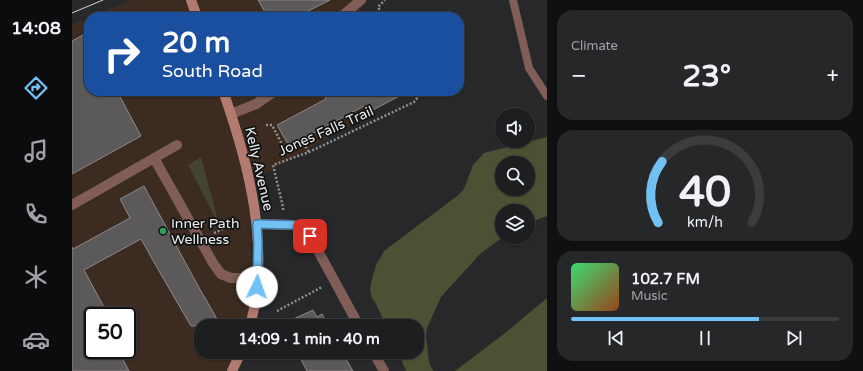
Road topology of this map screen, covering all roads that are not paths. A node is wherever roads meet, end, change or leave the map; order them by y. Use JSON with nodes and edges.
{"nodes":[{"id":1,"x":191,"y":0,"type":"edge"},
{"id":2,"x":361,"y":0,"type":"edge"},
{"id":3,"x":513,"y":0,"type":"edge"},
{"id":4,"x":195,"y":12,"type":"edge"},
{"id":5,"x":347,"y":12,"type":"edge"},
{"id":6,"x":225,"y":96,"type":"edge"},
{"id":7,"x":268,"y":96,"type":"edge"},
{"id":8,"x":547,"y":96,"type":"edge"},
{"id":9,"x":231,"y":114,"type":"junction"},
{"id":10,"x":177,"y":145,"type":"dead end"},
{"id":11,"x":154,"y":158,"type":"junction"},
{"id":12,"x":72,"y":205,"type":"edge"},
{"id":13,"x":257,"y":224,"type":"junction"},
{"id":14,"x":258,"y":278,"type":"junction"},
{"id":15,"x":251,"y":319,"type":"edge"},
{"id":16,"x":355,"y":319,"type":"edge"},
{"id":17,"x":238,"y":359,"type":"edge"},
{"id":18,"x":377,"y":359,"type":"edge"},
{"id":19,"x":232,"y":371,"type":"edge"},
{"id":20,"x":384,"y":371,"type":"edge"}],
"edges":[{"from":1,"to":4,"type":"main road"},
{"from":2,"to":5,"type":"street"},
{"from":3,"to":8,"type":"lane"},
{"from":6,"to":9,"type":"main road","name":"Kelly Avenue"},
{"from":7,"to":9,"type":"street"},
{"from":9,"to":13,"type":"main road","name":"Kelly Avenue"},
{"from":10,"to":11,"type":"street"},
{"from":11,"to":12,"type":"street"},
{"from":11,"to":14,"type":"street"},
{"from":13,"to":14,"type":"main road","name":"Kelly Avenue"},
{"from":13,"to":16,"type":"street"},
{"from":14,"to":15,"type":"main road","name":"Kelly Avenue"},
{"from":17,"to":19,"type":"main road"},
{"from":18,"to":20,"type":"street"}]}
